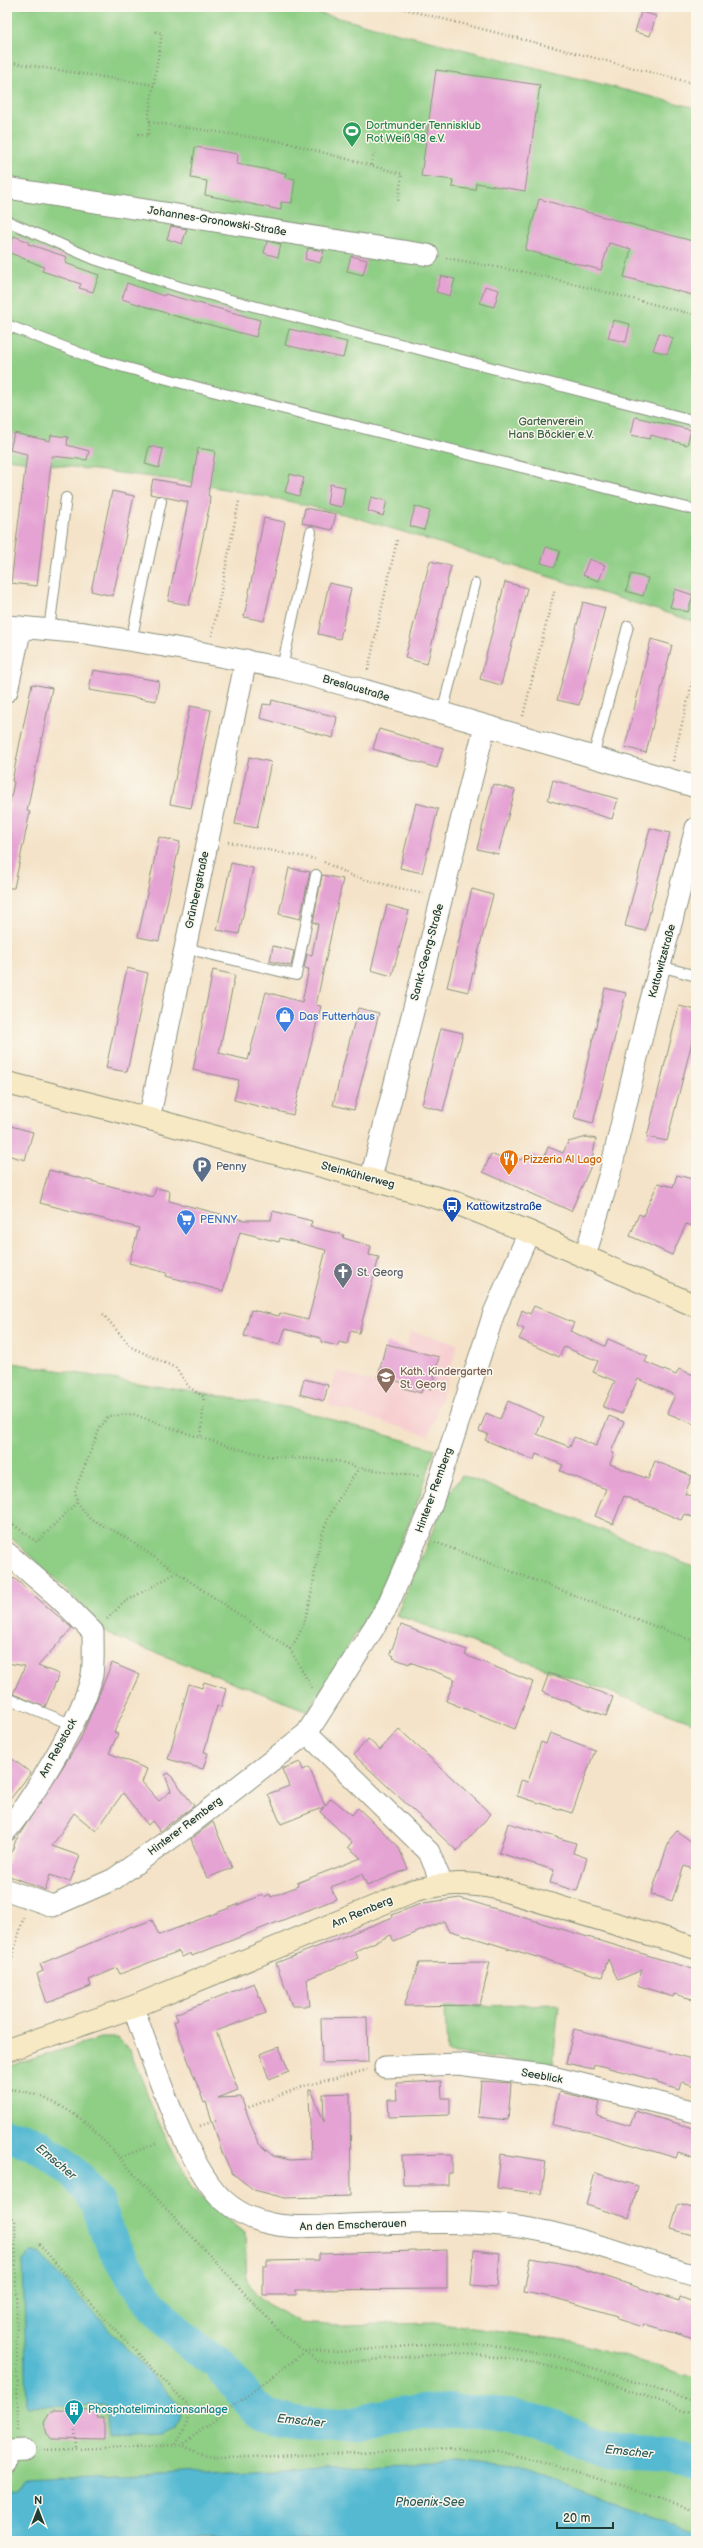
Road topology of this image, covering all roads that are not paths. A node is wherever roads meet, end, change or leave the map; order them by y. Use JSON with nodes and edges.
{"nodes":[{"id":1,"x":7,"y":188,"type":"edge"},
{"id":2,"x":7,"y":221,"type":"edge"},
{"id":3,"x":428,"y":255,"type":"road end"},
{"id":4,"x":7,"y":326,"type":"edge"},
{"id":5,"x":696,"y":421,"type":"edge"},
{"id":6,"x":66,"y":498,"type":"dead end"},
{"id":7,"x":161,"y":501,"type":"dead end"},
{"id":8,"x":696,"y":510,"type":"edge"},
{"id":9,"x":311,"y":532,"type":"dead end"},
{"id":10,"x":475,"y":584,"type":"dead end"},
{"id":11,"x":14,"y":626,"type":"edge"},
{"id":12,"x":628,"y":626,"type":"dead end"},
{"id":13,"x":49,"y":630,"type":"junction"},
{"id":14,"x":131,"y":640,"type":"junction"},
{"id":15,"x":246,"y":660,"type":"junction"},
{"id":16,"x":282,"y":668,"type":"junction"},
{"id":17,"x":7,"y":691,"type":"edge"},
{"id":18,"x":442,"y":713,"type":"junction"},
{"id":19,"x":484,"y":726,"type":"junction"},
{"id":20,"x":593,"y":757,"type":"junction"},
{"id":21,"x":696,"y":787,"type":"edge"},
{"id":22,"x":696,"y":828,"type":"edge"},
{"id":23,"x":316,"y":874,"type":"dead end"},
{"id":24,"x":185,"y":948,"type":"junction"},
{"id":25,"x":660,"y":966,"type":"junction"},
{"id":26,"x":696,"y":976,"type":"edge"},
{"id":27,"x":7,"y":1083,"type":"edge"},
{"id":28,"x":149,"y":1119,"type":"junction"},
{"id":29,"x":371,"y":1178,"type":"junction"},
{"id":30,"x":528,"y":1232,"type":"junction"},
{"id":31,"x":585,"y":1256,"type":"junction"},
{"id":32,"x":696,"y":1306,"type":"edge"},
{"id":33,"x":7,"y":1553,"type":"edge"},
{"id":34,"x":7,"y":1698,"type":"edge"},
{"id":35,"x":73,"y":1725,"type":"junction"},
{"id":36,"x":308,"y":1733,"type":"junction"},
{"id":37,"x":7,"y":1829,"type":"edge"},
{"id":38,"x":442,"y":1884,"type":"junction"},
{"id":39,"x":7,"y":1890,"type":"edge"},
{"id":40,"x":696,"y":1948,"type":"edge"},
{"id":41,"x":133,"y":2007,"type":"junction"},
{"id":42,"x":7,"y":2050,"type":"edge"},
{"id":43,"x":385,"y":2067,"type":"road end"},
{"id":44,"x":696,"y":2112,"type":"edge"},
{"id":45,"x":696,"y":2276,"type":"edge"}],
"edges":[{"from":1,"to":3,"type":"street","name":"Johannes-Gronowski-Straße"},
{"from":2,"to":5,"type":"lane"},
{"from":4,"to":8,"type":"lane"},
{"from":6,"to":13,"type":"lane"},
{"from":7,"to":14,"type":"lane"},
{"from":9,"to":16,"type":"lane"},
{"from":10,"to":18,"type":"lane"},
{"from":11,"to":13,"type":"street","name":"Breslaustraße"},
{"from":11,"to":17,"type":"street"},
{"from":12,"to":20,"type":"lane"},
{"from":13,"to":14,"type":"street","name":"Breslaustraße"},
{"from":14,"to":15,"type":"street","name":"Breslaustraße"},
{"from":15,"to":16,"type":"street","name":"Breslaustraße"},
{"from":15,"to":24,"type":"street","name":"Grünbergstraße"},
{"from":16,"to":18,"type":"street","name":"Breslaustraße"},
{"from":18,"to":19,"type":"street","name":"Breslaustraße"},
{"from":19,"to":20,"type":"street","name":"Breslaustraße"},
{"from":19,"to":29,"type":"street","name":"Sankt-Georg-Straße"},
{"from":20,"to":21,"type":"street","name":"Breslaustraße"},
{"from":22,"to":25,"type":"street","name":"Kattowitzstraße"},
{"from":23,"to":24,"type":"lane"},
{"from":24,"to":28,"type":"street","name":"Grünbergstraße"},
{"from":25,"to":26,"type":"lane"},
{"from":25,"to":31,"type":"street","name":"Kattowitzstraße"},
{"from":27,"to":28,"type":"street","name":"Steinkühlerweg"},
{"from":28,"to":29,"type":"street","name":"Steinkühlerweg"},
{"from":29,"to":30,"type":"street","name":"Steinkühlerweg"},
{"from":30,"to":31,"type":"street","name":"Steinkühlerweg"},
{"from":30,"to":36,"type":"street","name":"Hinterer Remberg"},
{"from":31,"to":32,"type":"street","name":"Steinkühlerweg"},
{"from":33,"to":35,"type":"street","name":"Am Rebstock"},
{"from":34,"to":35,"type":"lane"},
{"from":35,"to":37,"type":"street","name":"Am Rebstock"},
{"from":36,"to":38,"type":"street"},
{"from":36,"to":39,"type":"street","name":"Hinterer Remberg"},
{"from":38,"to":40,"type":"street","name":"Am Remberg"},
{"from":38,"to":41,"type":"street","name":"Am Remberg"},
{"from":41,"to":42,"type":"street","name":"Am Remberg"},
{"from":41,"to":45,"type":"street","name":"An den Emscherauen"},
{"from":43,"to":44,"type":"street","name":"Seeblick"}]}
